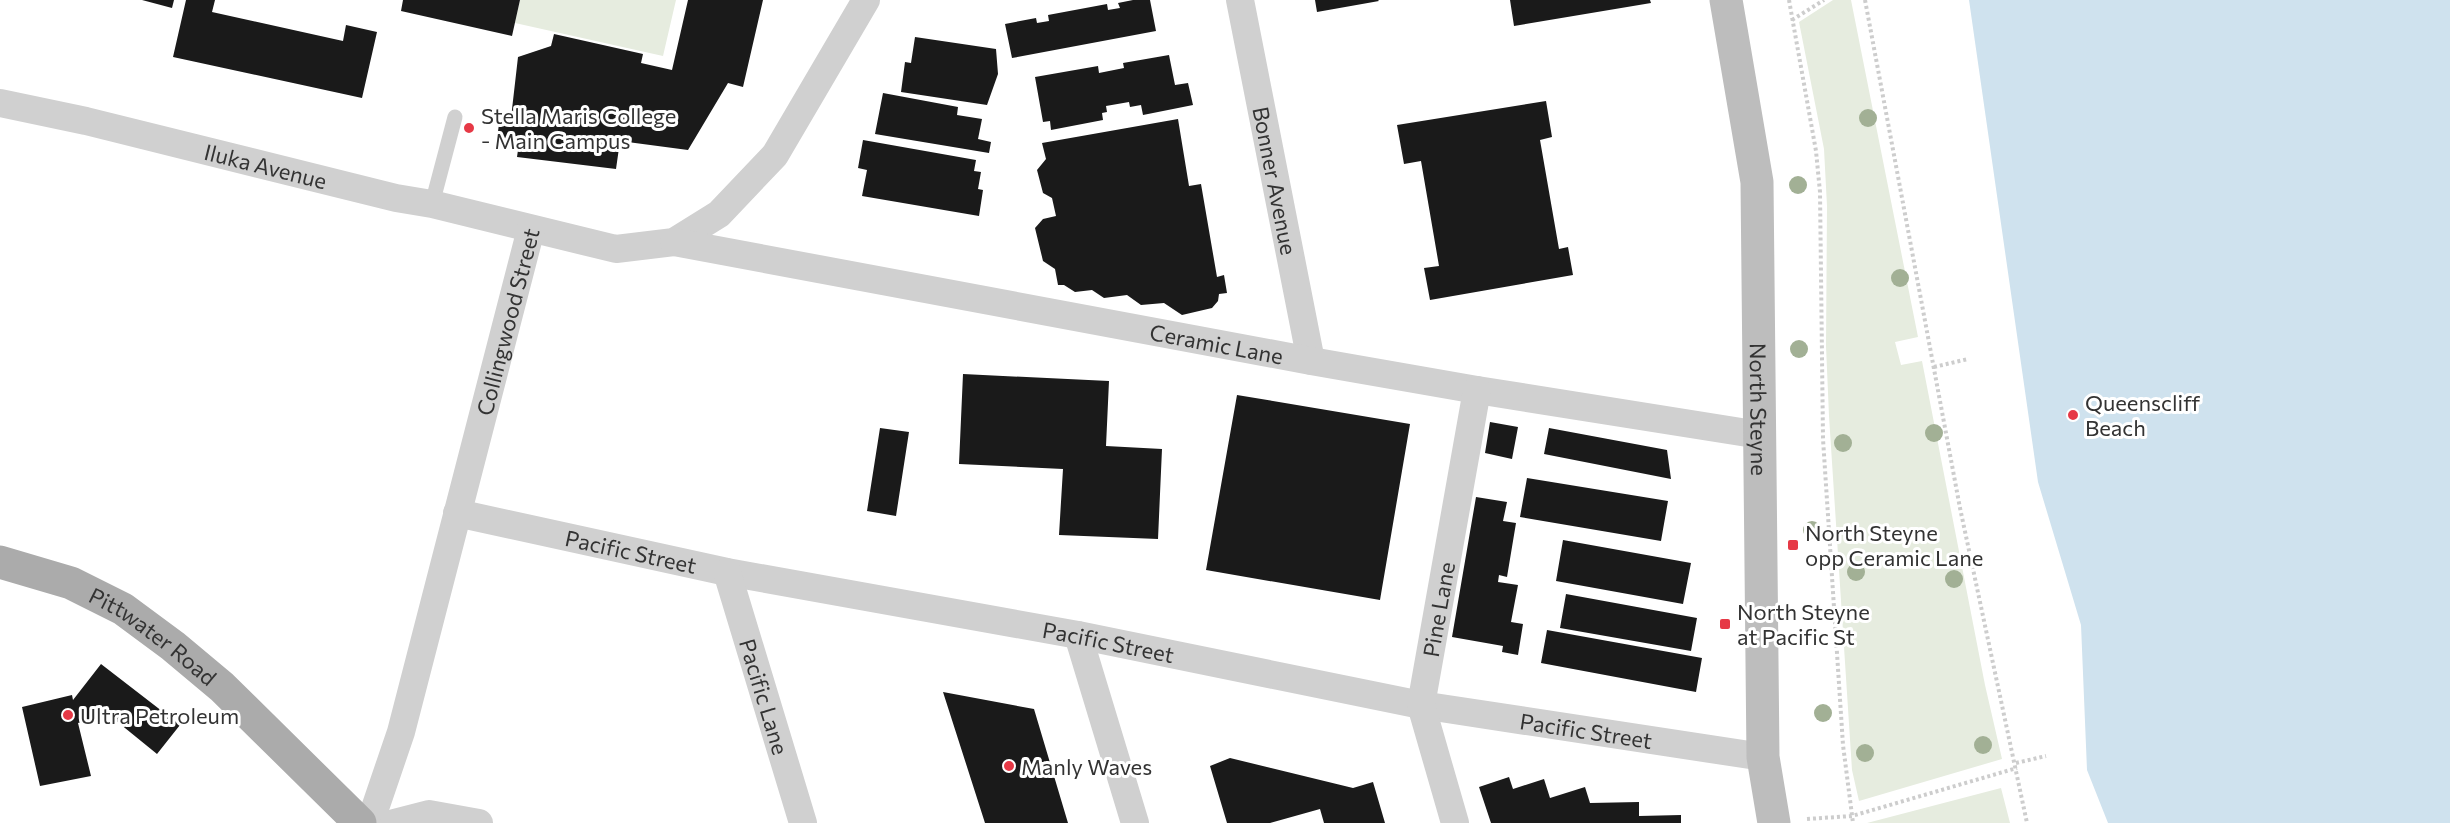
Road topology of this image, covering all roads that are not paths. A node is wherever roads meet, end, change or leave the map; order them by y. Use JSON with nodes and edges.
{"nodes":[{"id":1,"x":866,"y":0,"type":"edge"},
{"id":2,"x":1240,"y":0,"type":"edge"},
{"id":3,"x":1726,"y":0,"type":"edge"},
{"id":4,"x":0,"y":103,"type":"edge"},
{"id":5,"x":455,"y":117,"type":"dead end"},
{"id":6,"x":432,"y":204,"type":"junction"},
{"id":7,"x":531,"y":229,"type":"junction"},
{"id":8,"x":674,"y":242,"type":"junction"},
{"id":9,"x":1311,"y":362,"type":"junction"},
{"id":10,"x":1477,"y":390,"type":"junction"},
{"id":11,"x":1760,"y":435,"type":"junction"},
{"id":12,"x":457,"y":513,"type":"junction"},
{"id":13,"x":0,"y":562,"type":"edge"},
{"id":14,"x":727,"y":572,"type":"junction"},
{"id":15,"x":1078,"y":635,"type":"junction"},
{"id":16,"x":1420,"y":705,"type":"junction"},
{"id":17,"x":1763,"y":758,"type":"junction"},
{"id":18,"x":1785,"y":821,"type":"edge"},
{"id":19,"x":360,"y":823,"type":"edge"},
{"id":20,"x":370,"y":823,"type":"edge"},
{"id":21,"x":394,"y":823,"type":"edge"},
{"id":22,"x":479,"y":823,"type":"edge"},
{"id":23,"x":803,"y":823,"type":"edge"},
{"id":24,"x":1135,"y":823,"type":"edge"},
{"id":25,"x":1455,"y":823,"type":"edge"}],
"edges":[{"from":1,"to":8,"type":"street","name":"Collingwood Street"},
{"from":2,"to":9,"type":"street","name":"Bonner Avenue"},
{"from":3,"to":11,"type":"main road","name":"North Steyne"},
{"from":4,"to":6,"type":"street","name":"Iluka Avenue"},
{"from":5,"to":6,"type":"lane"},
{"from":6,"to":7,"type":"street","name":"Iluka Avenue"},
{"from":7,"to":8,"type":"street","name":"Collingwood Street"},
{"from":7,"to":12,"type":"street","name":"Collingwood Street"},
{"from":8,"to":9,"type":"street","name":"Ceramic Lane"},
{"from":9,"to":10,"type":"street","name":"Ceramic Lane"},
{"from":10,"to":11,"type":"street","name":"Ceramic Lane"},
{"from":10,"to":16,"type":"street","name":"Pine Lane"},
{"from":11,"to":17,"type":"main road","name":"North Steyne"},
{"from":12,"to":14,"type":"street","name":"Pacific Street"},
{"from":12,"to":20,"type":"street","name":"Collingwood Street"},
{"from":13,"to":19,"type":"main road","name":"Pittwater Road"},
{"from":14,"to":15,"type":"street","name":"Pacific Street"},
{"from":14,"to":23,"type":"street","name":"Pacific Lane"},
{"from":15,"to":16,"type":"street","name":"Pacific Street"},
{"from":15,"to":24,"type":"street"},
{"from":16,"to":17,"type":"street","name":"Pacific Street"},
{"from":16,"to":25,"type":"street","name":"Pine Lane"},
{"from":17,"to":18,"type":"main road","name":"North Steyne"},
{"from":21,"to":22,"type":"street"}]}
